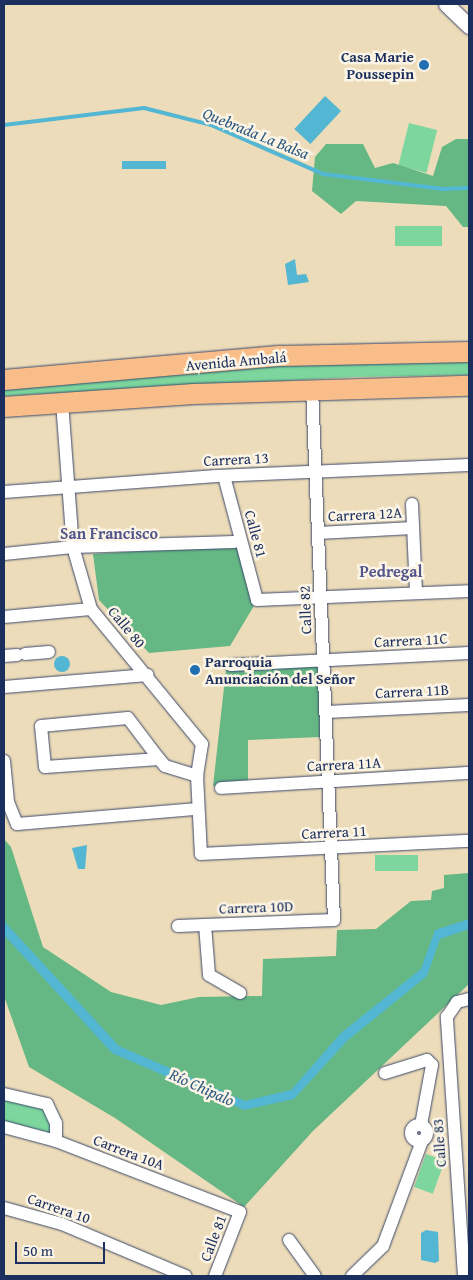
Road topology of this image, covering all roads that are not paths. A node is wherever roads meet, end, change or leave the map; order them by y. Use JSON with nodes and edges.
{"nodes":[{"id":1,"x":446,"y":4,"type":"edge"},
{"id":2,"x":469,"y":26,"type":"edge"},
{"id":3,"x":469,"y":352,"type":"edge"},
{"id":4,"x":4,"y":380,"type":"edge"},
{"id":5,"x":469,"y":386,"type":"edge"},
{"id":6,"x":312,"y":389,"type":"junction"},
{"id":7,"x":62,"y":402,"type":"junction"},
{"id":8,"x":4,"y":407,"type":"edge"},
{"id":9,"x":469,"y":465,"type":"edge"},
{"id":10,"x":316,"y":472,"type":"junction"},
{"id":11,"x":224,"y":476,"type":"junction"},
{"id":12,"x":69,"y":488,"type":"junction"},
{"id":13,"x":4,"y":492,"type":"edge"},
{"id":14,"x":412,"y":504,"type":"dead end"},
{"id":15,"x":413,"y":528,"type":"junction"},
{"id":16,"x":318,"y":532,"type":"junction"},
{"id":17,"x":234,"y":542,"type":"dead end"},
{"id":18,"x":73,"y":547,"type":"junction"},
{"id":19,"x":4,"y":554,"type":"edge"},
{"id":20,"x":469,"y":591,"type":"edge"},
{"id":21,"x":416,"y":593,"type":"junction"},
{"id":22,"x":321,"y":598,"type":"junction"},
{"id":23,"x":91,"y":609,"type":"junction"},
{"id":24,"x":4,"y":617,"type":"edge"},
{"id":25,"x":49,"y":652,"type":"dead end"},
{"id":26,"x":469,"y":653,"type":"edge"},
{"id":27,"x":4,"y":656,"type":"edge"},
{"id":28,"x":324,"y":661,"type":"junction"},
{"id":29,"x":231,"y":665,"type":"dead end"},
{"id":30,"x":147,"y":675,"type":"junction"},
{"id":31,"x":4,"y":688,"type":"edge"},
{"id":32,"x":469,"y":705,"type":"edge"},
{"id":33,"x":326,"y":712,"type":"junction"},
{"id":34,"x":159,"y":758,"type":"junction"},
{"id":35,"x":4,"y":761,"type":"edge"},
{"id":36,"x":469,"y":773,"type":"edge"},
{"id":37,"x":197,"y":776,"type":"junction"},
{"id":38,"x":328,"y":781,"type":"junction"},
{"id":39,"x":221,"y":788,"type":"dead end"},
{"id":40,"x":6,"y":800,"type":"edge"},
{"id":41,"x":197,"y":809,"type":"junction"},
{"id":42,"x":469,"y":841,"type":"edge"},
{"id":43,"x":332,"y":849,"type":"junction"},
{"id":44,"x":201,"y":854,"type":"joint"},
{"id":45,"x":334,"y":920,"type":"joint"},
{"id":46,"x":205,"y":925,"type":"junction"},
{"id":47,"x":178,"y":926,"type":"dead end"},
{"id":48,"x":240,"y":993,"type":"dead end"},
{"id":49,"x":469,"y":999,"type":"edge"},
{"id":50,"x":385,"y":1073,"type":"dead end"},
{"id":51,"x":4,"y":1094,"type":"edge"},
{"id":52,"x":4,"y":1127,"type":"edge"},
{"id":53,"x":56,"y":1141,"type":"junction"},
{"id":54,"x":464,"y":1205,"type":"edge"},
{"id":55,"x":4,"y":1208,"type":"edge"},
{"id":56,"x":240,"y":1212,"type":"joint"},
{"id":57,"x":289,"y":1240,"type":"dead end"},
{"id":58,"x":186,"y":1276,"type":"edge"},
{"id":59,"x":215,"y":1276,"type":"edge"},
{"id":60,"x":315,"y":1276,"type":"edge"},
{"id":61,"x":352,"y":1276,"type":"edge"},
{"id":62,"x":464,"y":1276,"type":"edge"}],
"edges":[{"from":1,"to":2,"type":"street"},
{"from":3,"to":4,"type":"main road","name":"Avenida Ambalá"},
{"from":5,"to":6,"type":"main road","name":"Avenida Ambalá"},
{"from":6,"to":7,"type":"main road","name":"Avenida Ambalá"},
{"from":6,"to":10,"type":"street","name":"Calle 82"},
{"from":7,"to":8,"type":"main road","name":"Avenida Ambalá"},
{"from":7,"to":12,"type":"street","name":"Calle 80"},
{"from":9,"to":10,"type":"street","name":"Carrera 13"},
{"from":10,"to":11,"type":"street","name":"Carrera 13"},
{"from":10,"to":16,"type":"street","name":"Calle 82"},
{"from":11,"to":12,"type":"street","name":"Carrera 13"},
{"from":11,"to":22,"type":"street","name":"Calle 81"},
{"from":12,"to":13,"type":"street","name":"Carrera 13"},
{"from":12,"to":18,"type":"street","name":"Calle 80"},
{"from":14,"to":15,"type":"street"},
{"from":15,"to":16,"type":"street","name":"Carrera 12A"},
{"from":15,"to":21,"type":"street"},
{"from":16,"to":22,"type":"street","name":"Calle 82"},
{"from":17,"to":18,"type":"street"},
{"from":18,"to":19,"type":"street"},
{"from":18,"to":23,"type":"street","name":"Calle 80"},
{"from":20,"to":21,"type":"street"},
{"from":21,"to":22,"type":"street"},
{"from":22,"to":28,"type":"street","name":"Calle 82"},
{"from":23,"to":24,"type":"street"},
{"from":23,"to":30,"type":"street","name":"Calle 80"},
{"from":25,"to":27,"type":"street"},
{"from":26,"to":28,"type":"street","name":"Carrera 11C"},
{"from":28,"to":29,"type":"street","name":"Carrera 11C"},
{"from":28,"to":33,"type":"street","name":"Calle 82"},
{"from":30,"to":31,"type":"street"},
{"from":30,"to":37,"type":"street","name":"Calle 80"},
{"from":32,"to":33,"type":"street","name":"Carrera 11B"},
{"from":33,"to":38,"type":"street","name":"Calle 82"},
{"from":34,"to":34,"type":"street"},
{"from":34,"to":37,"type":"street"},
{"from":35,"to":40,"type":"street"},
{"from":36,"to":38,"type":"street","name":"Carrera 11A"},
{"from":37,"to":41,"type":"street","name":"Calle 80"},
{"from":38,"to":39,"type":"street","name":"Carrera 11A"},
{"from":38,"to":43,"type":"street","name":"Calle 82"},
{"from":40,"to":41,"type":"street"},
{"from":41,"to":44,"type":"street","name":"Calle 80"},
{"from":42,"to":43,"type":"street","name":"Carrera 11"},
{"from":43,"to":44,"type":"street","name":"Carrera 11"},
{"from":43,"to":45,"type":"street","name":"Calle 82"},
{"from":45,"to":46,"type":"street","name":"Carrera 10D"},
{"from":46,"to":47,"type":"street","name":"Carrera 10D"},
{"from":46,"to":48,"type":"street"},
{"from":49,"to":54,"type":"street","name":"Calle 83"},
{"from":50,"to":61,"type":"street"},
{"from":51,"to":53,"type":"street"},
{"from":52,"to":53,"type":"street","name":"Carrera 10A"},
{"from":53,"to":56,"type":"street","name":"Carrera 10A"},
{"from":54,"to":62,"type":"street","name":"Calle 83"},
{"from":55,"to":58,"type":"street","name":"Carrera 10"},
{"from":56,"to":59,"type":"street","name":"Calle 81"},
{"from":57,"to":60,"type":"street"}]}
